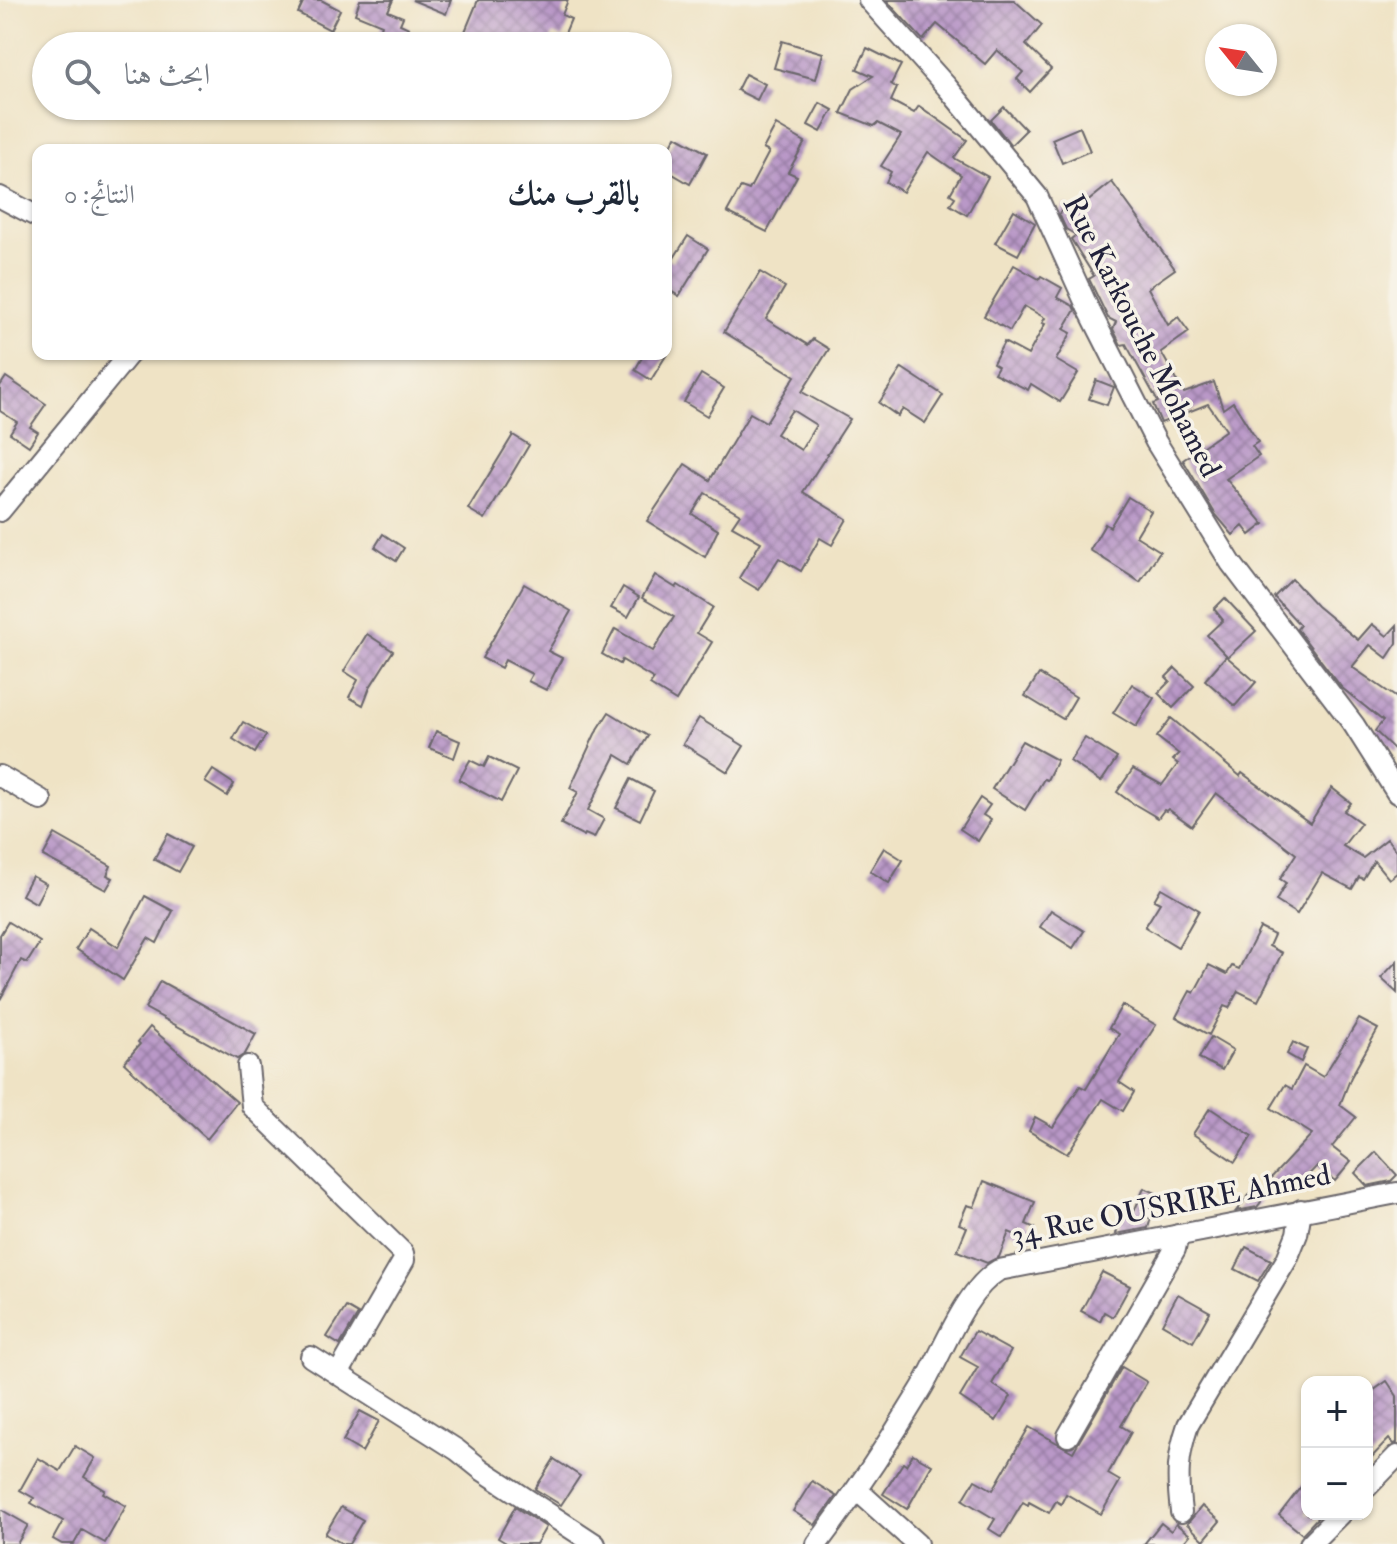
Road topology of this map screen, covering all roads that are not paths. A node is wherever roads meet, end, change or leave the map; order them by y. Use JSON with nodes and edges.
{"nodes":[{"id":1,"x":869,"y":0,"type":"edge"},
{"id":2,"x":0,"y":197,"type":"edge"},
{"id":3,"x":32,"y":214,"type":"edge"},
{"id":4,"x":124,"y":360,"type":"edge"},
{"id":5,"x":0,"y":511,"type":"edge"},
{"id":6,"x":0,"y":776,"type":"edge"},
{"id":7,"x":1397,"y":793,"type":"edge"},
{"id":8,"x":41,"y":800,"type":"dead end"},
{"id":9,"x":248,"y":1066,"type":"dead end"},
{"id":10,"x":1397,"y":1193,"type":"edge"},
{"id":11,"x":1301,"y":1210,"type":"junction"},
{"id":12,"x":1178,"y":1235,"type":"junction"},
{"id":13,"x":311,"y":1357,"type":"dead end"},
{"id":14,"x":338,"y":1374,"type":"junction"},
{"id":15,"x":1068,"y":1436,"type":"dead end"},
{"id":16,"x":1397,"y":1456,"type":"edge"},
{"id":17,"x":1373,"y":1481,"type":"edge"},
{"id":18,"x":857,"y":1490,"type":"junction"},
{"id":19,"x":1181,"y":1512,"type":"dead end"},
{"id":20,"x":1334,"y":1520,"type":"edge"},
{"id":21,"x":595,"y":1544,"type":"edge"},
{"id":22,"x":817,"y":1544,"type":"edge"},
{"id":23,"x":917,"y":1544,"type":"edge"},
{"id":24,"x":1310,"y":1544,"type":"edge"}],
"edges":[{"from":1,"to":7,"type":"street","name":"Rue Karkouche Mohamed"},
{"from":2,"to":3,"type":"street"},
{"from":4,"to":5,"type":"street"},
{"from":6,"to":8,"type":"street"},
{"from":9,"to":14,"type":"street"},
{"from":10,"to":11,"type":"street","name":"34 Rue OUSRIRE Ahmed"},
{"from":11,"to":12,"type":"street","name":"34 Rue OUSRIRE Ahmed"},
{"from":11,"to":19,"type":"street"},
{"from":12,"to":15,"type":"street"},
{"from":12,"to":18,"type":"street","name":"34 Rue OUSRIRE Ahmed"},
{"from":13,"to":14,"type":"street"},
{"from":14,"to":21,"type":"street"},
{"from":16,"to":17,"type":"street"},
{"from":18,"to":22,"type":"street","name":"34 Rue OUSRIRE Ahmed"},
{"from":18,"to":23,"type":"street"},
{"from":20,"to":24,"type":"street"}]}
